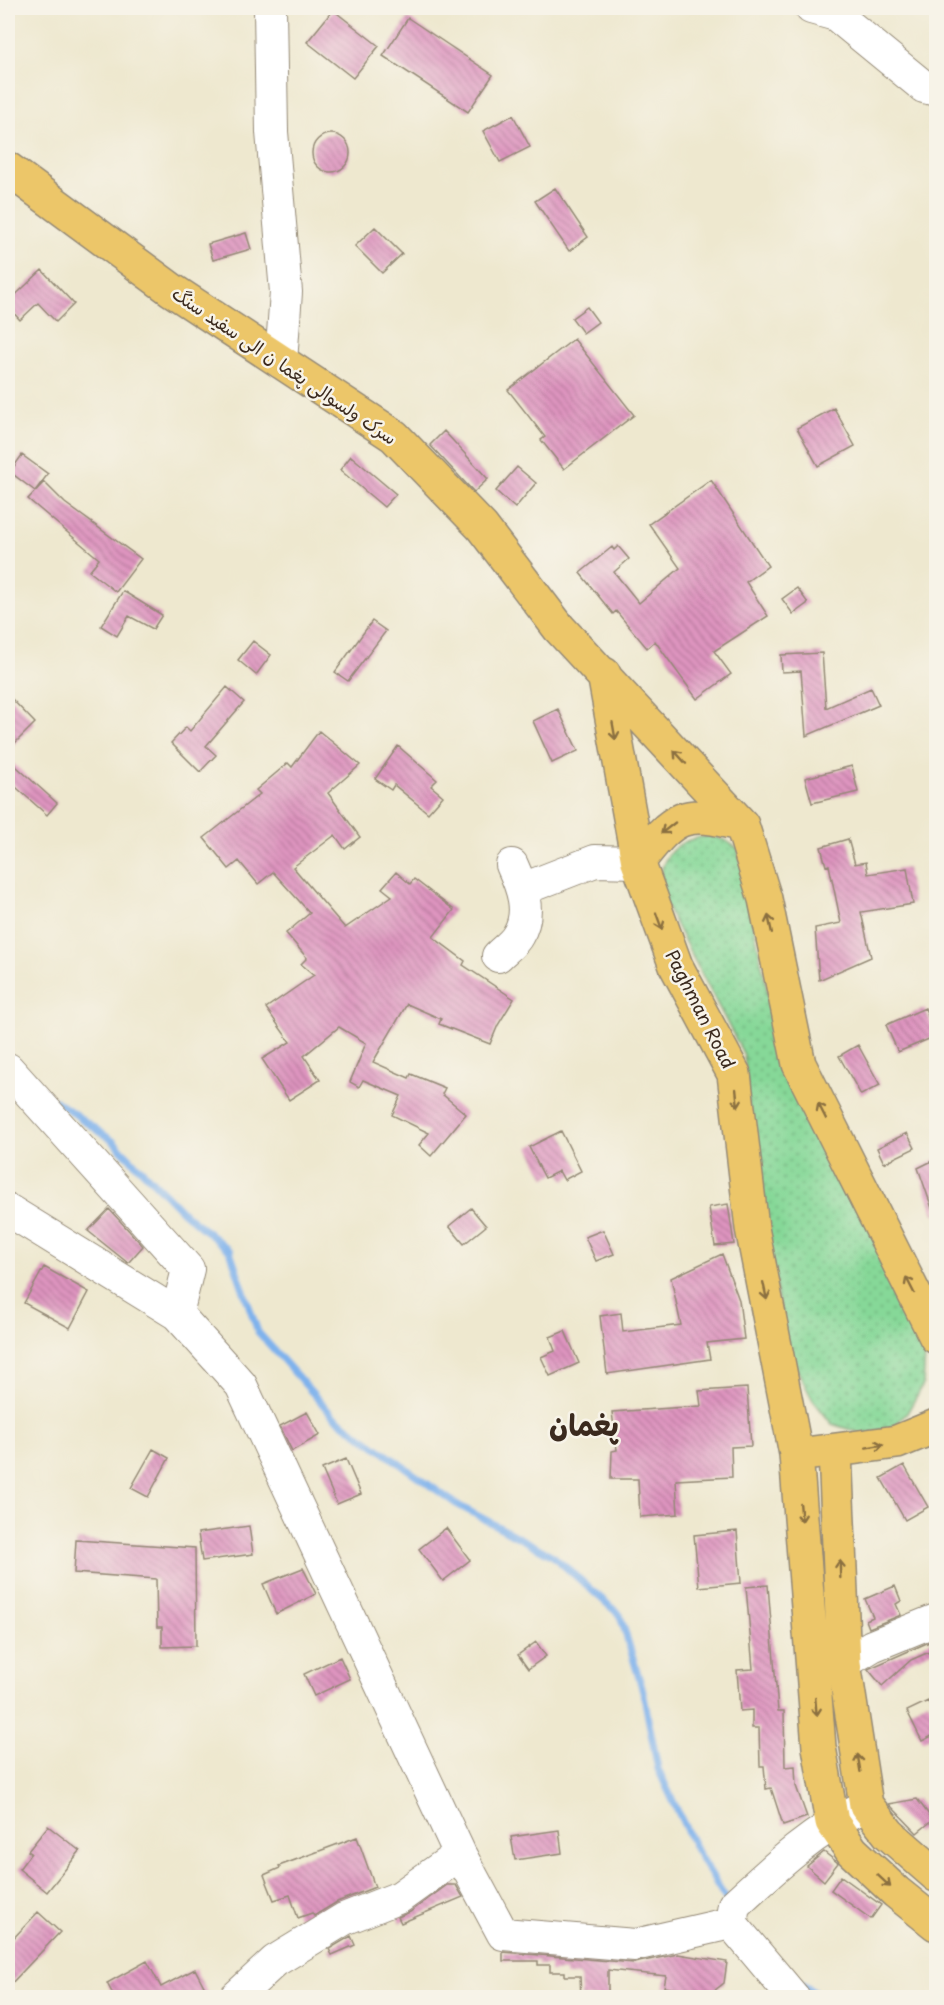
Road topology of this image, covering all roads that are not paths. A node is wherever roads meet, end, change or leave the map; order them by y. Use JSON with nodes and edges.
{"nodes":[{"id":1,"x":270,"y":8,"type":"edge"},
{"id":2,"x":811,"y":8,"type":"edge"},
{"id":3,"x":936,"y":90,"type":"edge"},
{"id":4,"x":8,"y":169,"type":"edge"},
{"id":5,"x":281,"y":362,"type":"junction"},
{"id":6,"x":604,"y":674,"type":"junction"},
{"id":7,"x":742,"y":825,"type":"junction"},
{"id":8,"x":638,"y":862,"type":"junction"},
{"id":9,"x":498,"y":956,"type":"dead end"},
{"id":10,"x":8,"y":1069,"type":"edge"},
{"id":11,"x":8,"y":1210,"type":"edge"},
{"id":12,"x":177,"y":1314,"type":"junction"},
{"id":13,"x":936,"y":1337,"type":"edge"},
{"id":14,"x":936,"y":1426,"type":"edge"},
{"id":15,"x":835,"y":1451,"type":"junction"},
{"id":16,"x":796,"y":1454,"type":"junction"},
{"id":17,"x":936,"y":1620,"type":"edge"},
{"id":18,"x":844,"y":1663,"type":"junction"},
{"id":19,"x":866,"y":1805,"type":"junction"},
{"id":20,"x":832,"y":1822,"type":"junction"},
{"id":21,"x":460,"y":1854,"type":"junction"},
{"id":22,"x":936,"y":1875,"type":"edge"},
{"id":23,"x":731,"y":1923,"type":"junction"},
{"id":24,"x":936,"y":1924,"type":"edge"},
{"id":25,"x":235,"y":1998,"type":"edge"},
{"id":26,"x":794,"y":1998,"type":"edge"}],
"edges":[{"from":1,"to":5,"type":"street"},
{"from":2,"to":3,"type":"street"},
{"from":4,"to":5,"type":"main road","name":"سرک ولسوالی پغما ن الی سفید سنگ"},
{"from":5,"to":6,"type":"main road","name":"سرک ولسوالی پغما ن الی سفید سنگ"},
{"from":7,"to":6,"type":"main road","name":"سرک ولسوالی پغما ن الی سفید سنگ","one_way":true},
{"from":6,"to":8,"type":"main road","name":"Paghman Road","one_way":true},
{"from":7,"to":8,"type":"main road","one_way":true},
{"from":13,"to":7,"type":"main road","one_way":true},
{"from":8,"to":9,"type":"street"},
{"from":8,"to":16,"type":"main road","name":"Paghman Road","one_way":true},
{"from":10,"to":12,"type":"street"},
{"from":11,"to":12,"type":"street"},
{"from":12,"to":21,"type":"street"},
{"from":15,"to":14,"type":"main road","one_way":true},
{"from":15,"to":16,"type":"main road"},
{"from":18,"to":15,"type":"main road","one_way":true},
{"from":16,"to":20,"type":"main road","name":"Paghman Road","one_way":true},
{"from":17,"to":18,"type":"street"},
{"from":19,"to":18,"type":"main road","one_way":true},
{"from":19,"to":20,"type":"street"},
{"from":19,"to":22,"type":"main road"},
{"from":20,"to":23,"type":"street"},
{"from":20,"to":24,"type":"main road","one_way":true},
{"from":21,"to":23,"type":"street"},
{"from":21,"to":25,"type":"street"},
{"from":23,"to":26,"type":"street"}]}
